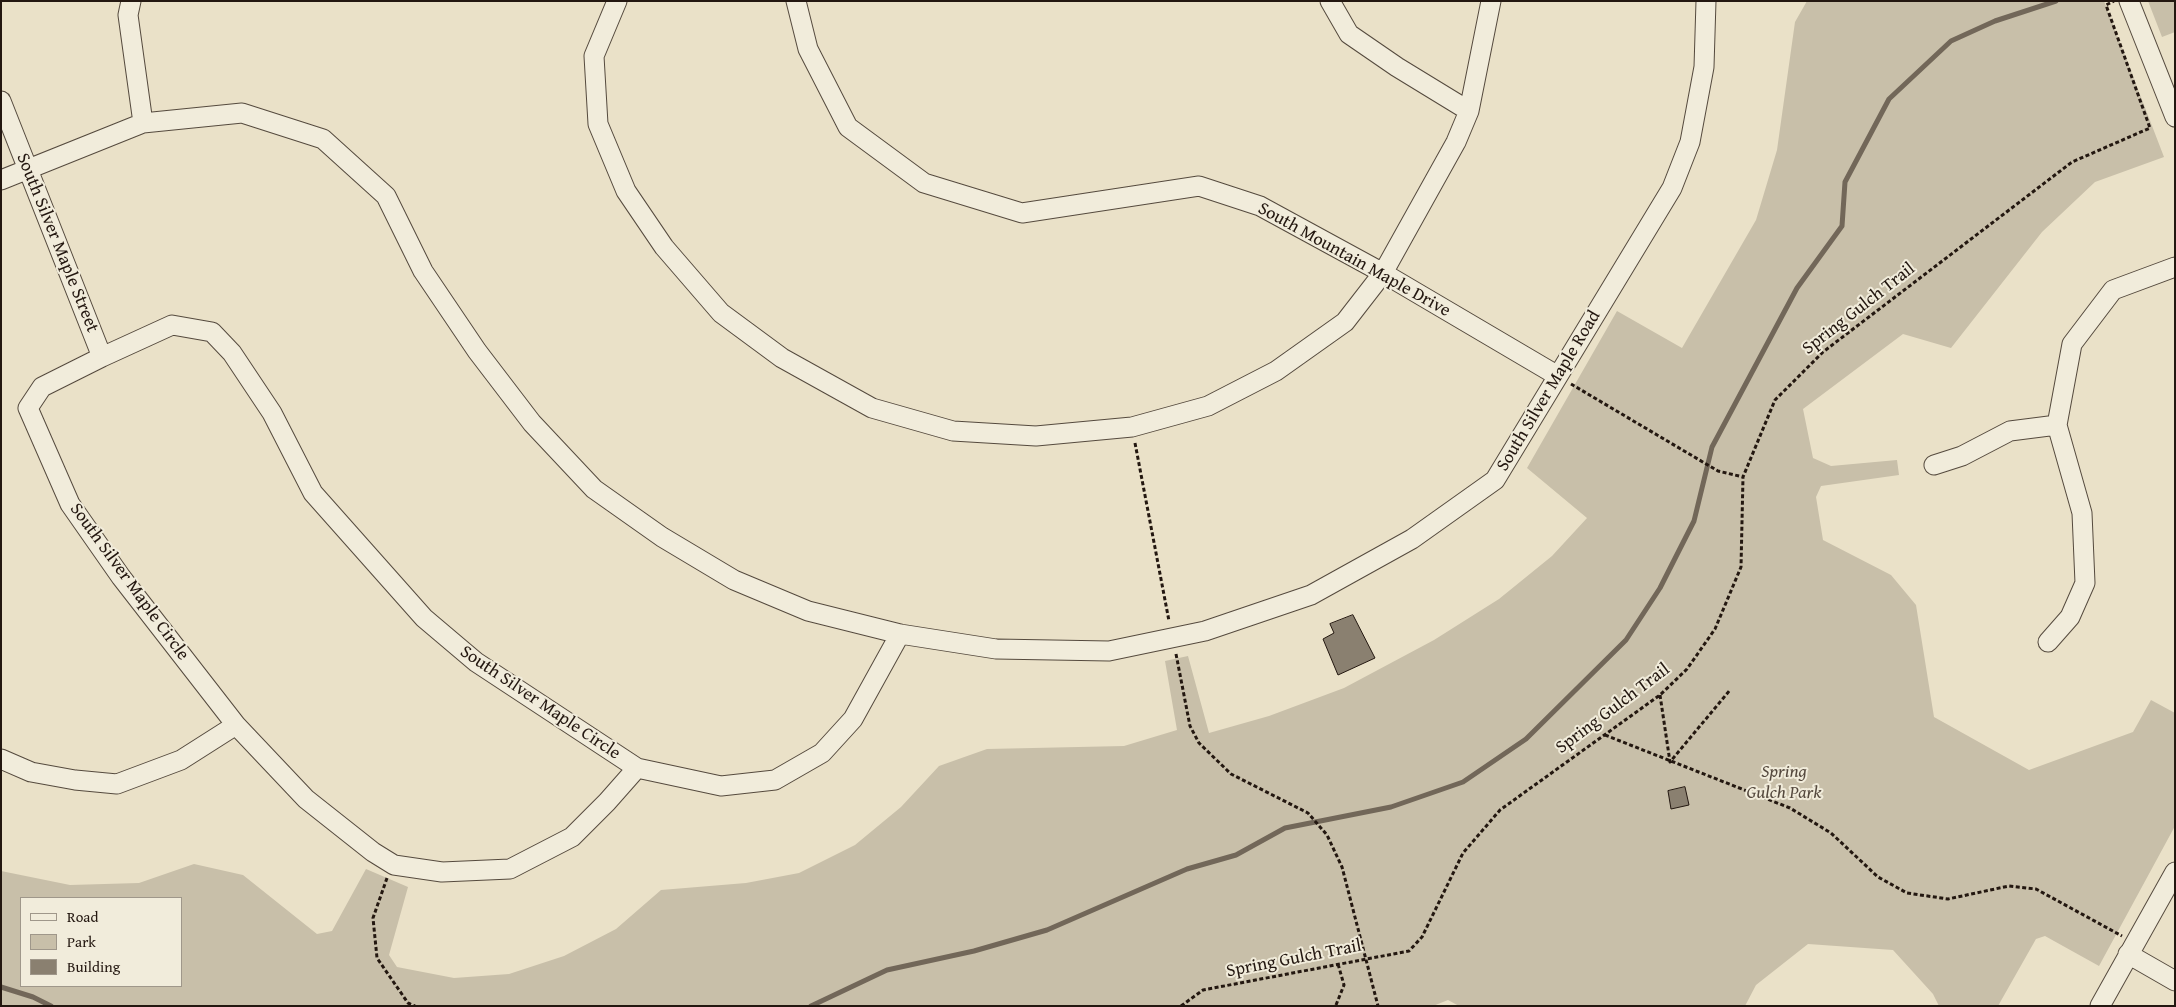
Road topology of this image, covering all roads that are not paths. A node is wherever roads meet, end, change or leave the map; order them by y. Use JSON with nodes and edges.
{"nodes":[{"id":1,"x":131,"y":1,"type":"edge"},
{"id":2,"x":617,"y":1,"type":"edge"},
{"id":3,"x":796,"y":1,"type":"edge"},
{"id":4,"x":1330,"y":1,"type":"edge"},
{"id":5,"x":1491,"y":1,"type":"edge"},
{"id":6,"x":1706,"y":1,"type":"edge"},
{"id":7,"x":2128,"y":1,"type":"edge"},
{"id":8,"x":1,"y":101,"type":"edge"},
{"id":9,"x":1469,"y":112,"type":"junction"},
{"id":10,"x":2175,"y":117,"type":"edge"},
{"id":11,"x":143,"y":123,"type":"junction"},
{"id":12,"x":27,"y":170,"type":"junction"},
{"id":13,"x":1,"y":180,"type":"edge"},
{"id":14,"x":2175,"y":267,"type":"edge"},
{"id":15,"x":1384,"y":273,"type":"junction"},
{"id":16,"x":102,"y":357,"type":"junction"},
{"id":17,"x":1558,"y":376,"type":"junction"},
{"id":18,"x":2057,"y":424,"type":"junction"},
{"id":19,"x":1934,"y":465,"type":"dead end"},
{"id":20,"x":900,"y":634,"type":"junction"},
{"id":21,"x":2048,"y":642,"type":"dead end"},
{"id":22,"x":236,"y":725,"type":"junction"},
{"id":23,"x":1,"y":758,"type":"edge"},
{"id":24,"x":637,"y":768,"type":"junction"},
{"id":25,"x":2175,"y":872,"type":"edge"},
{"id":26,"x":2131,"y":948,"type":"junction"},
{"id":27,"x":2175,"y":981,"type":"edge"},
{"id":28,"x":2100,"y":1006,"type":"edge"}],
"edges":[{"from":1,"to":11,"type":"street"},
{"from":2,"to":15,"type":"street"},
{"from":3,"to":15,"type":"street","name":"South Mountain Maple Drive"},
{"from":4,"to":9,"type":"street"},
{"from":5,"to":9,"type":"street"},
{"from":6,"to":17,"type":"street","name":"South Silver Maple Road"},
{"from":7,"to":10,"type":"street"},
{"from":8,"to":12,"type":"street","name":"South Silver Maple Street"},
{"from":9,"to":15,"type":"street"},
{"from":11,"to":12,"type":"street","name":"South Silver Maple Road"},
{"from":11,"to":20,"type":"street","name":"South Silver Maple Road"},
{"from":12,"to":13,"type":"street","name":"South Silver Maple Road"},
{"from":12,"to":16,"type":"street","name":"South Silver Maple Street"},
{"from":14,"to":18,"type":"street"},
{"from":15,"to":17,"type":"street","name":"South Mountain Maple Drive"},
{"from":16,"to":22,"type":"street","name":"South Silver Maple Circle"},
{"from":16,"to":24,"type":"street","name":"South Silver Maple Circle"},
{"from":17,"to":20,"type":"street","name":"South Silver Maple Road"},
{"from":18,"to":19,"type":"street"},
{"from":18,"to":21,"type":"street"},
{"from":20,"to":24,"type":"street","name":"South Silver Maple Circle"},
{"from":22,"to":23,"type":"street"},
{"from":22,"to":24,"type":"street","name":"South Silver Maple Circle"},
{"from":25,"to":26,"type":"street"},
{"from":26,"to":27,"type":"street"},
{"from":26,"to":28,"type":"street"}]}
